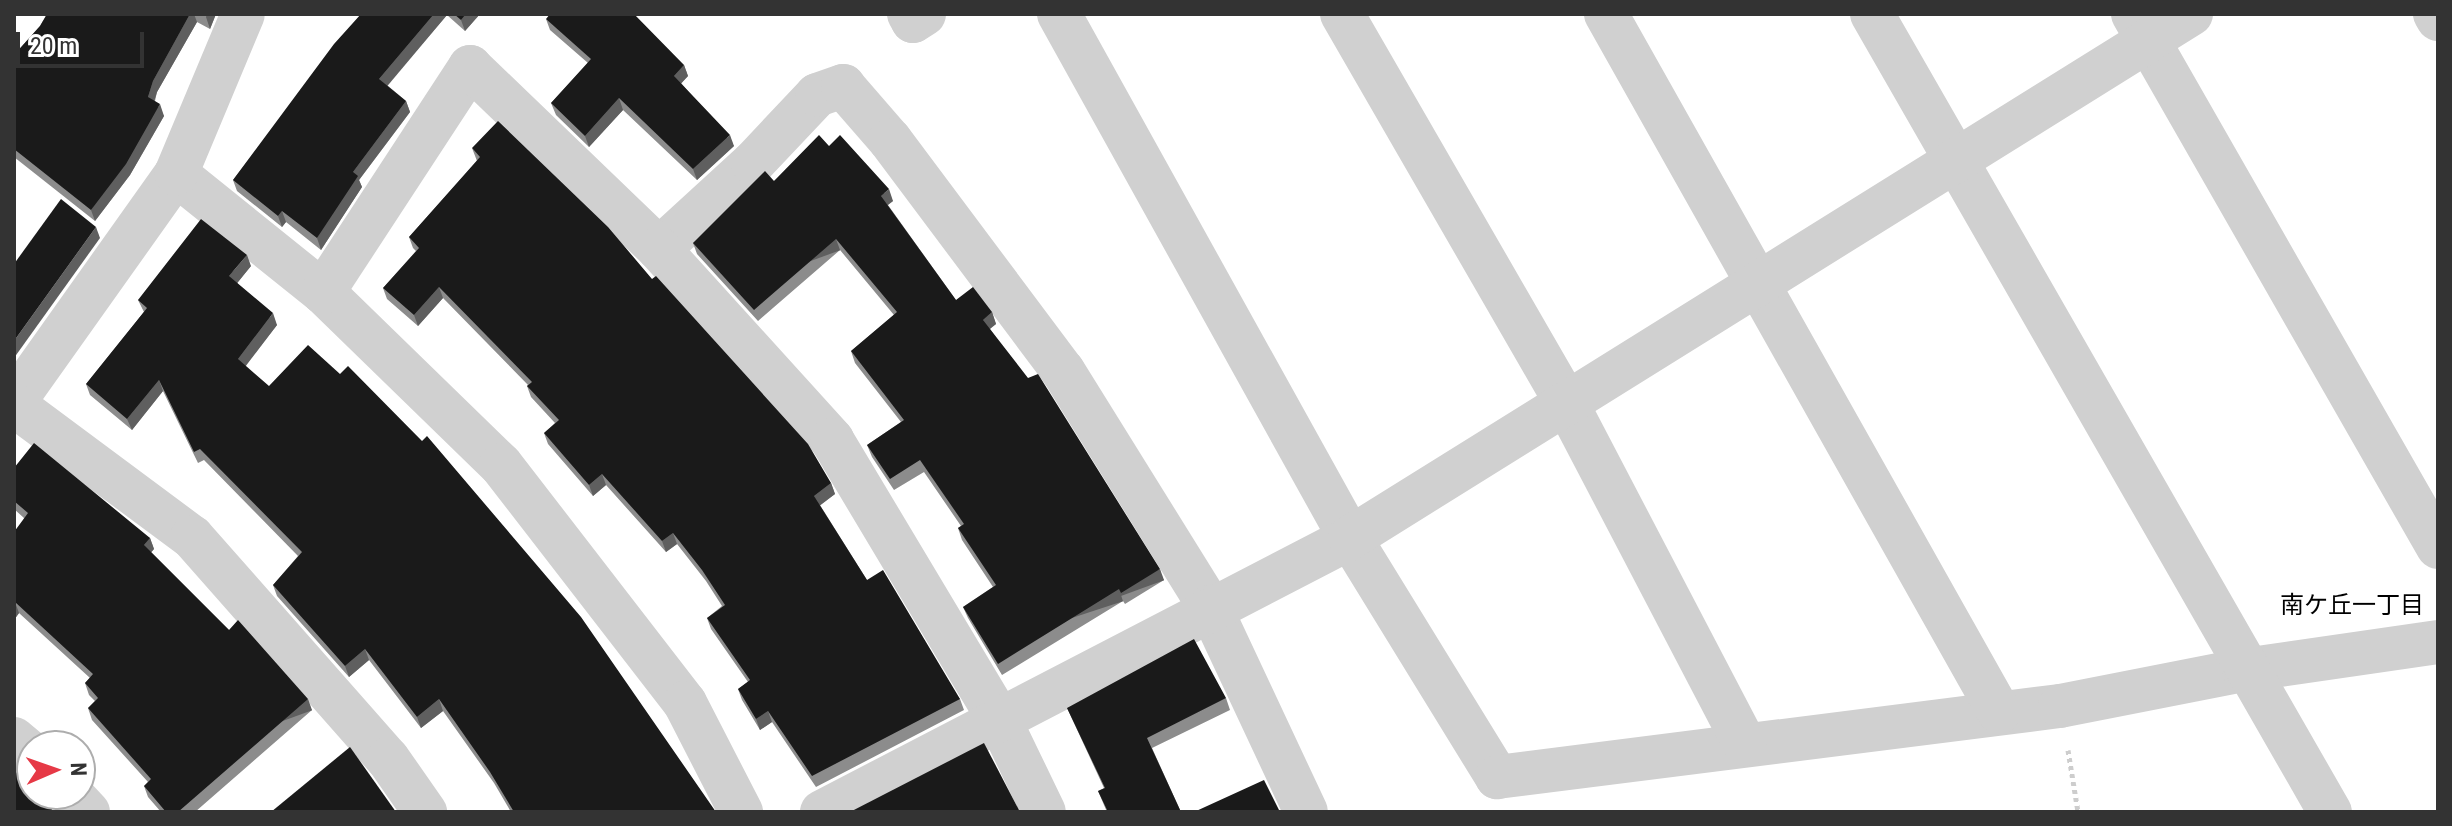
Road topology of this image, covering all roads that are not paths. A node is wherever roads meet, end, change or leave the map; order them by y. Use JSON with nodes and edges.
{"nodes":[{"id":1,"x":243,"y":14,"type":"edge"},
{"id":2,"x":909,"y":14,"type":"edge"},
{"id":3,"x":924,"y":14,"type":"edge"},
{"id":4,"x":1059,"y":14,"type":"edge"},
{"id":5,"x":1342,"y":14,"type":"edge"},
{"id":6,"x":1606,"y":14,"type":"edge"},
{"id":7,"x":1872,"y":14,"type":"edge"},
{"id":8,"x":2191,"y":14,"type":"edge"},
{"id":9,"x":2140,"y":28,"type":"edge"},
{"id":10,"x":1956,"y":161,"type":"junction"},
{"id":11,"x":176,"y":174,"type":"junction"},
{"id":12,"x":659,"y":249,"type":"junction"},
{"id":13,"x":1755,"y":284,"type":"junction"},
{"id":14,"x":323,"y":292,"type":"junction"},
{"id":15,"x":14,"y":403,"type":"edge"},
{"id":16,"x":1568,"y":406,"type":"junction"},
{"id":17,"x":1350,"y":538,"type":"junction"},
{"id":18,"x":2438,"y":547,"type":"edge"},
{"id":19,"x":1210,"y":607,"type":"junction"},
{"id":20,"x":2438,"y":642,"type":"edge"},
{"id":21,"x":2244,"y":670,"type":"junction"},
{"id":22,"x":1999,"y":712,"type":"junction"},
{"id":23,"x":999,"y":719,"type":"junction"},
{"id":24,"x":1745,"y":745,"type":"junction"},
{"id":25,"x":425,"y":812,"type":"edge"},
{"id":26,"x":741,"y":812,"type":"edge"},
{"id":27,"x":822,"y":812,"type":"edge"},
{"id":28,"x":1044,"y":812,"type":"edge"},
{"id":29,"x":1306,"y":812,"type":"edge"},
{"id":30,"x":2330,"y":812,"type":"edge"}],
"edges":[{"from":1,"to":11,"type":"street"},
{"from":2,"to":3,"type":"street"},
{"from":4,"to":17,"type":"street"},
{"from":5,"to":16,"type":"street"},
{"from":6,"to":13,"type":"street"},
{"from":7,"to":10,"type":"street"},
{"from":8,"to":9,"type":"street"},
{"from":9,"to":10,"type":"street"},
{"from":9,"to":18,"type":"street"},
{"from":10,"to":13,"type":"street"},
{"from":10,"to":21,"type":"street"},
{"from":11,"to":14,"type":"street"},
{"from":11,"to":15,"type":"street"},
{"from":12,"to":14,"type":"street"},
{"from":12,"to":19,"type":"street"},
{"from":12,"to":23,"type":"street"},
{"from":13,"to":16,"type":"street"},
{"from":13,"to":22,"type":"street"},
{"from":14,"to":26,"type":"street"},
{"from":15,"to":25,"type":"street"},
{"from":16,"to":17,"type":"street"},
{"from":16,"to":24,"type":"street"},
{"from":17,"to":19,"type":"street"},
{"from":17,"to":24,"type":"street"},
{"from":19,"to":23,"type":"street"},
{"from":19,"to":29,"type":"street"},
{"from":20,"to":21,"type":"street"},
{"from":21,"to":22,"type":"street"},
{"from":21,"to":30,"type":"street"},
{"from":22,"to":24,"type":"street"},
{"from":23,"to":27,"type":"street"},
{"from":23,"to":28,"type":"street"}]}
